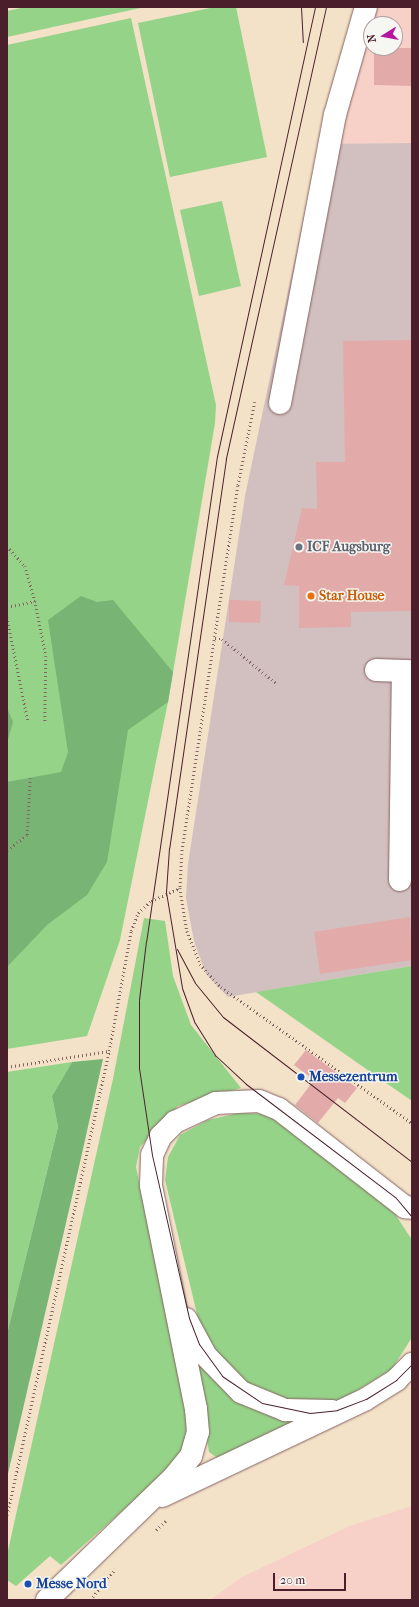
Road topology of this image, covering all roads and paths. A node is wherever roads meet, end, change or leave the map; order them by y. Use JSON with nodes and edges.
{"nodes":[{"id":1,"x":366,"y":7,"type":"edge"},
{"id":2,"x":257,"y":392,"type":"dead end"},
{"id":3,"x":280,"y":403,"type":"dead end"},
{"id":4,"x":7,"y":546,"type":"edge"},
{"id":5,"x":35,"y":601,"type":"junction"},
{"id":6,"x":7,"y":607,"type":"edge"},
{"id":7,"x":7,"y":617,"type":"edge"},
{"id":8,"x":215,"y":639,"type":"junction"},
{"id":9,"x":376,"y":670,"type":"dead end"},
{"id":10,"x":408,"y":671,"type":"edge"},
{"id":11,"x":277,"y":684,"type":"dead end"},
{"id":12,"x":28,"y":721,"type":"dead end"},
{"id":13,"x":45,"y":721,"type":"dead end"},
{"id":14,"x":30,"y":778,"type":"dead end"},
{"id":15,"x":7,"y":850,"type":"edge"},
{"id":16,"x":400,"y":880,"type":"dead end"},
{"id":17,"x":180,"y":888,"type":"junction"},
{"id":18,"x":109,"y":1051,"type":"junction"},
{"id":19,"x":7,"y":1066,"type":"edge"},
{"id":20,"x":412,"y":1123,"type":"edge"},
{"id":21,"x":410,"y":1211,"type":"edge"},
{"id":22,"x":175,"y":1301,"type":"junction"},
{"id":23,"x":412,"y":1359,"type":"edge"},
{"id":24,"x":412,"y":1364,"type":"edge"},
{"id":25,"x":381,"y":1391,"type":"junction"},
{"id":26,"x":351,"y":1406,"type":"junction"},
{"id":27,"x":143,"y":1505,"type":"junction"},
{"id":28,"x":7,"y":1515,"type":"edge"},
{"id":29,"x":47,"y":1600,"type":"edge"}],
"edges":[{"from":1,"to":3,"type":"lane"},
{"from":2,"to":8,"type":"path"},
{"from":4,"to":5,"type":"path"},
{"from":5,"to":6,"type":"path"},
{"from":5,"to":13,"type":"path"},
{"from":7,"to":12,"type":"path"},
{"from":8,"to":11,"type":"path"},
{"from":8,"to":17,"type":"path"},
{"from":9,"to":10,"type":"lane"},
{"from":10,"to":16,"type":"lane"},
{"from":14,"to":15,"type":"path"},
{"from":17,"to":18,"type":"path"},
{"from":17,"to":20,"type":"path"},
{"from":18,"to":19,"type":"path"},
{"from":18,"to":28,"type":"path"},
{"from":21,"to":22,"type":"lane"},
{"from":22,"to":26,"type":"lane"},
{"from":22,"to":27,"type":"lane"},
{"from":23,"to":25,"type":"lane"},
{"from":24,"to":25,"type":"lane"},
{"from":25,"to":26,"type":"lane"},
{"from":26,"to":27,"type":"lane"},
{"from":27,"to":29,"type":"lane"}]}
